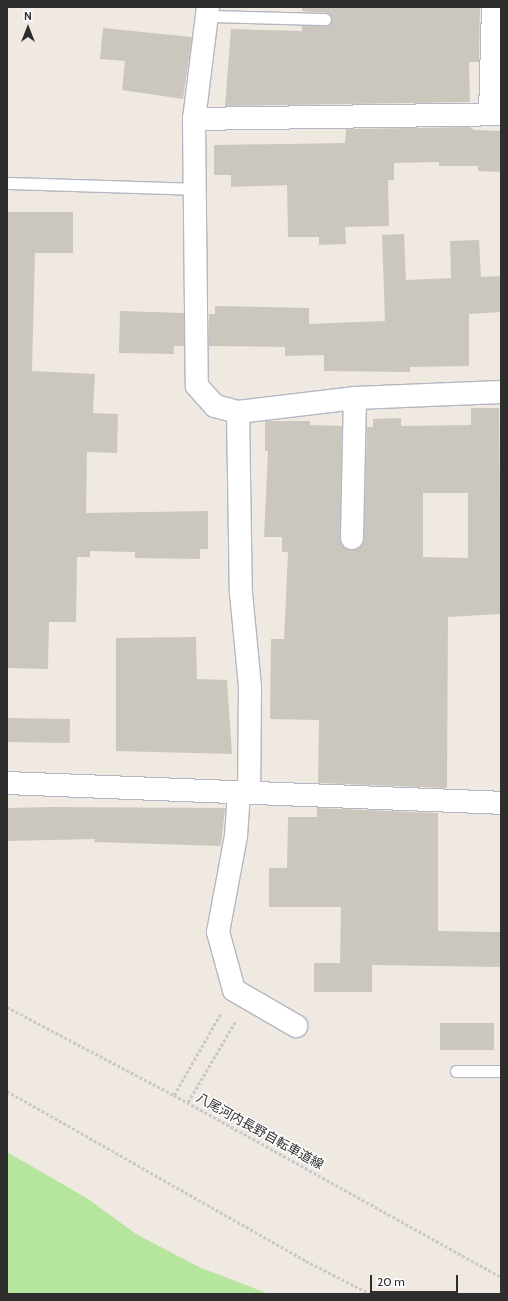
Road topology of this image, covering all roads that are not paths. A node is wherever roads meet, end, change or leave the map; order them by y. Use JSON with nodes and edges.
{"nodes":[{"id":1,"x":493,"y":7,"type":"edge"},
{"id":2,"x":207,"y":12,"type":"edge"},
{"id":3,"x":325,"y":19,"type":"dead end"},
{"id":4,"x":495,"y":114,"type":"edge"},
{"id":5,"x":194,"y":119,"type":"junction"},
{"id":6,"x":7,"y":183,"type":"edge"},
{"id":7,"x":195,"y":189,"type":"junction"},
{"id":8,"x":501,"y":392,"type":"edge"},
{"id":9,"x":355,"y":398,"type":"junction"},
{"id":10,"x":238,"y":412,"type":"junction"},
{"id":11,"x":352,"y":538,"type":"dead end"},
{"id":12,"x":7,"y":783,"type":"edge"},
{"id":13,"x":244,"y":792,"type":"junction"},
{"id":14,"x":501,"y":803,"type":"edge"},
{"id":15,"x":296,"y":1026,"type":"dead end"},
{"id":16,"x":456,"y":1071,"type":"dead end"},
{"id":17,"x":501,"y":1071,"type":"edge"}],
"edges":[{"from":1,"to":4,"type":"street"},
{"from":2,"to":3,"type":"lane"},
{"from":2,"to":5,"type":"street"},
{"from":4,"to":5,"type":"street"},
{"from":5,"to":7,"type":"street"},
{"from":6,"to":7,"type":"lane"},
{"from":7,"to":10,"type":"street"},
{"from":8,"to":9,"type":"street"},
{"from":9,"to":10,"type":"street"},
{"from":9,"to":11,"type":"street"},
{"from":10,"to":13,"type":"street"},
{"from":12,"to":13,"type":"street"},
{"from":13,"to":14,"type":"street"},
{"from":13,"to":15,"type":"street"},
{"from":16,"to":17,"type":"lane"}]}
